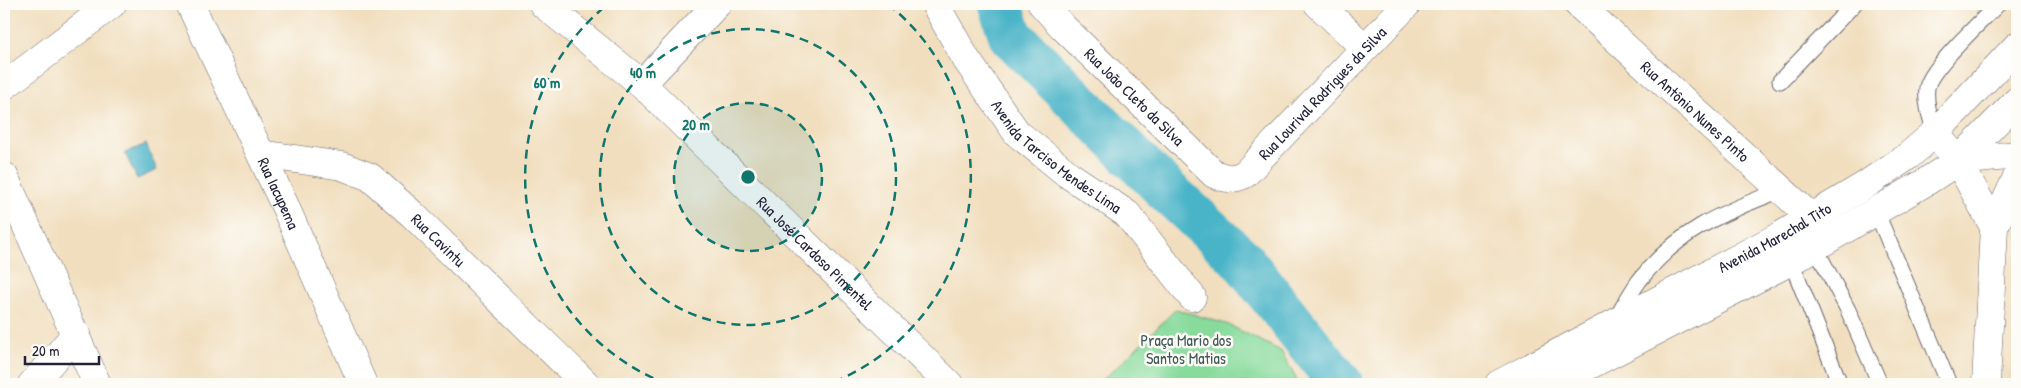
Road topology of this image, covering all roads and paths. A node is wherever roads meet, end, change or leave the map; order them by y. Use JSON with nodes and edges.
{"nodes":[{"id":1,"x":112,"y":4,"type":"edge"},
{"id":2,"x":190,"y":4,"type":"edge"},
{"id":3,"x":543,"y":4,"type":"edge"},
{"id":4,"x":717,"y":4,"type":"edge"},
{"id":5,"x":935,"y":4,"type":"edge"},
{"id":6,"x":1042,"y":4,"type":"edge"},
{"id":7,"x":1318,"y":4,"type":"edge"},
{"id":8,"x":1407,"y":4,"type":"edge"},
{"id":9,"x":1578,"y":4,"type":"edge"},
{"id":10,"x":1854,"y":4,"type":"edge"},
{"id":11,"x":1998,"y":4,"type":"edge"},
{"id":12,"x":2017,"y":46,"type":"edge"},
{"id":13,"x":1365,"y":48,"type":"junction"},
{"id":14,"x":1780,"y":81,"type":"dead end"},
{"id":15,"x":642,"y":84,"type":"junction"},
{"id":16,"x":4,"y":86,"type":"edge"},
{"id":17,"x":2017,"y":101,"type":"edge"},
{"id":18,"x":1935,"y":134,"type":"junction"},
{"id":19,"x":261,"y":154,"type":"junction"},
{"id":20,"x":2017,"y":155,"type":"edge"},
{"id":21,"x":1958,"y":161,"type":"junction"},
{"id":22,"x":4,"y":176,"type":"edge"},
{"id":23,"x":2017,"y":177,"type":"edge"},
{"id":24,"x":1235,"y":179,"type":"joint"},
{"id":25,"x":1781,"y":190,"type":"junction"},
{"id":26,"x":1876,"y":211,"type":"junction"},
{"id":27,"x":1812,"y":218,"type":"junction"},
{"id":28,"x":1994,"y":227,"type":"junction"},
{"id":29,"x":1816,"y":247,"type":"junction"},
{"id":30,"x":1791,"y":261,"type":"junction"},
{"id":31,"x":1192,"y":297,"type":"dead end"},
{"id":32,"x":1614,"y":322,"type":"junction"},
{"id":33,"x":76,"y":334,"type":"junction"},
{"id":34,"x":32,"y":384,"type":"edge"},
{"id":35,"x":98,"y":384,"type":"edge"},
{"id":36,"x":363,"y":384,"type":"edge"},
{"id":37,"x":586,"y":384,"type":"edge"},
{"id":38,"x":950,"y":384,"type":"edge"},
{"id":39,"x":1499,"y":384,"type":"edge"},
{"id":40,"x":1553,"y":384,"type":"edge"},
{"id":41,"x":1840,"y":384,"type":"edge"},
{"id":42,"x":1880,"y":384,"type":"edge"},
{"id":43,"x":1949,"y":384,"type":"edge"},
{"id":44,"x":1986,"y":384,"type":"edge"}],
"edges":[{"from":1,"to":16,"type":"street"},
{"from":2,"to":19,"type":"street","name":"Rua Iacupema"},
{"from":3,"to":15,"type":"street","name":"Rua José Cardoso Pimentel"},
{"from":4,"to":15,"type":"street"},
{"from":5,"to":31,"type":"street","name":"Avenida Tarciso Mendes Lima"},
{"from":6,"to":24,"type":"street","name":"Rua João Cleto da Silva"},
{"from":7,"to":13,"type":"street"},
{"from":8,"to":13,"type":"street","name":"Rua Lourival Rodrigues da Silva"},
{"from":9,"to":25,"type":"street","name":"Rua Antônio Nunes Pinto"},
{"from":10,"to":14,"type":"lane"},
{"from":11,"to":18,"type":"lane"},
{"from":12,"to":18,"type":"street","name":"Avenida Marechal Tito"},
{"from":13,"to":24,"type":"street","name":"Rua Lourival Rodrigues da Silva"},
{"from":15,"to":38,"type":"street","name":"Rua José Cardoso Pimentel"},
{"from":17,"to":21,"type":"street","name":"Avenida Marechal Tito"},
{"from":18,"to":21,"type":"street"},
{"from":18,"to":27,"type":"street","name":"Avenida Marechal Tito"},
{"from":19,"to":36,"type":"street","name":"Rua Iacupema"},
{"from":19,"to":37,"type":"street","name":"Rua Cavintu"},
{"from":20,"to":21,"type":"street"},
{"from":21,"to":26,"type":"street","name":"Avenida Marechal Tito"},
{"from":21,"to":28,"type":"street"},
{"from":22,"to":33,"type":"street"},
{"from":23,"to":28,"type":"street"},
{"from":25,"to":27,"type":"street","name":"Rua Antônio Nunes Pinto"},
{"from":25,"to":32,"type":"lane"},
{"from":26,"to":29,"type":"street","name":"Avenida Marechal Tito"},
{"from":26,"to":43,"type":"lane"},
{"from":27,"to":32,"type":"street","name":"Avenida Marechal Tito"},
{"from":28,"to":44,"type":"street"},
{"from":29,"to":30,"type":"street","name":"Avenida Marechal Tito"},
{"from":29,"to":42,"type":"lane"},
{"from":30,"to":40,"type":"street","name":"Avenida Marechal Tito"},
{"from":30,"to":41,"type":"lane"},
{"from":32,"to":39,"type":"street","name":"Avenida Marechal Tito"},
{"from":33,"to":34,"type":"street"},
{"from":33,"to":35,"type":"street"}]}
